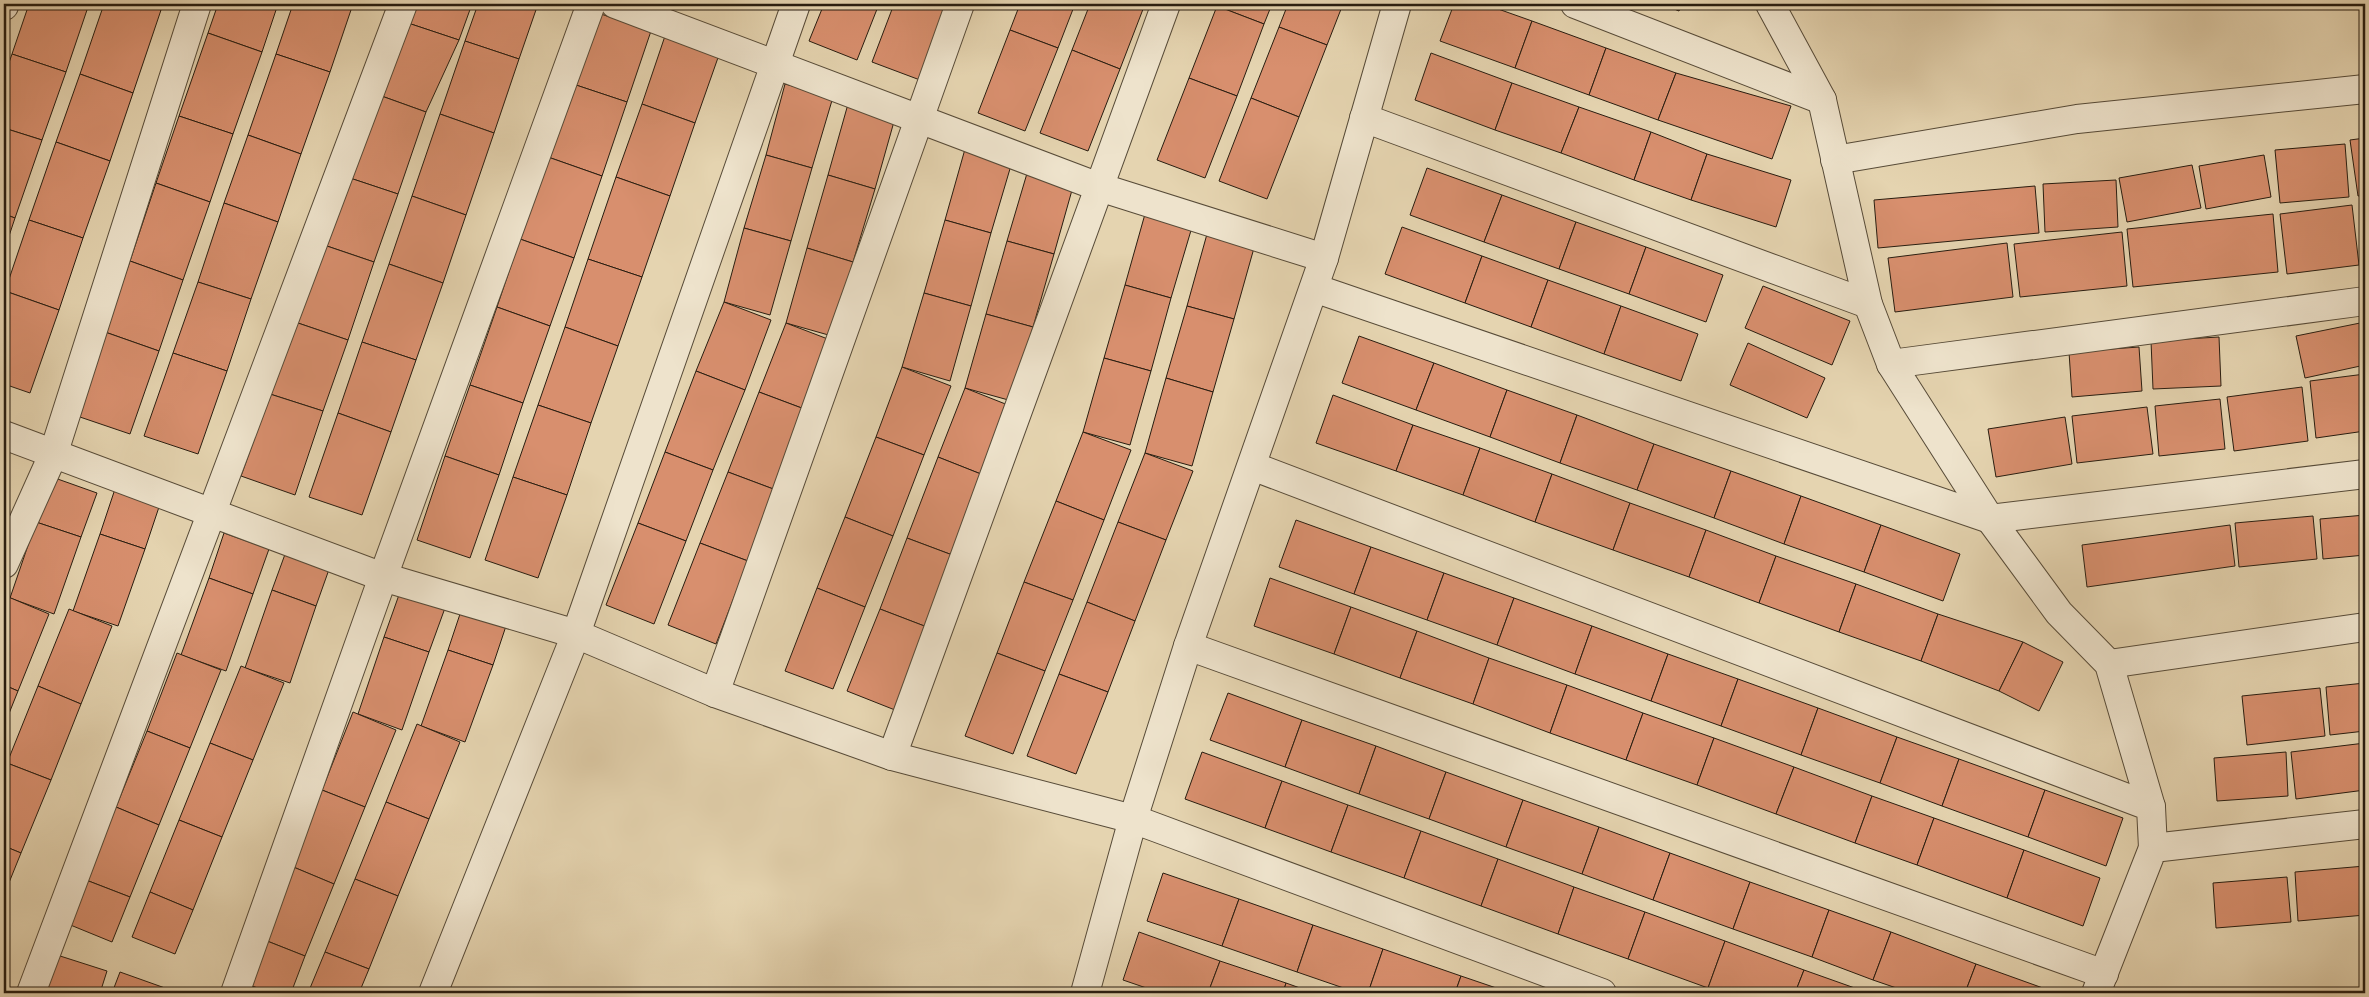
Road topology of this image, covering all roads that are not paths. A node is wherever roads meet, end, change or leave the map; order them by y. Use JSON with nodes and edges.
{"nodes":[{"id":1,"x":197,"y":4,"type":"edge"},
{"id":2,"x":403,"y":4,"type":"edge"},
{"id":3,"x":591,"y":4,"type":"edge"},
{"id":4,"x":615,"y":4,"type":"edge"},
{"id":5,"x":796,"y":4,"type":"edge"},
{"id":6,"x":960,"y":4,"type":"edge"},
{"id":7,"x":1166,"y":4,"type":"edge"},
{"id":8,"x":1397,"y":4,"type":"edge"},
{"id":9,"x":1575,"y":4,"type":"edge"},
{"id":10,"x":1770,"y":4,"type":"edge"},
{"id":11,"x":776,"y":64,"type":"junction"},
{"id":12,"x":2365,"y":89,"type":"edge"},
{"id":13,"x":1822,"y":100,"type":"junction"},
{"id":14,"x":1364,"y":118,"type":"junction"},
{"id":15,"x":919,"y":120,"type":"junction"},
{"id":16,"x":1835,"y":160,"type":"junction"},
{"id":17,"x":1100,"y":187,"type":"junction"},
{"id":18,"x":1324,"y":258,"type":"junction"},
{"id":19,"x":1314,"y":288,"type":"junction"},
{"id":20,"x":2365,"y":301,"type":"edge"},
{"id":21,"x":1868,"y":304,"type":"junction"},
{"id":22,"x":1891,"y":364,"type":"junction"},
{"id":23,"x":4,"y":435,"type":"edge"},
{"id":24,"x":53,"y":455,"type":"junction"},
{"id":25,"x":1252,"y":466,"type":"junction"},
{"id":26,"x":2365,"y":474,"type":"edge"},
{"id":27,"x":212,"y":515,"type":"junction"},
{"id":28,"x":1990,"y":520,"type":"junction"},
{"id":29,"x":4,"y":564,"type":"edge"},
{"id":30,"x":383,"y":577,"type":"junction"},
{"id":31,"x":2365,"y":628,"type":"edge"},
{"id":32,"x":576,"y":634,"type":"junction"},
{"id":33,"x":1188,"y":646,"type":"junction"},
{"id":34,"x":2109,"y":664,"type":"junction"},
{"id":35,"x":715,"y":693,"type":"junction"},
{"id":36,"x":892,"y":756,"type":"junction"},
{"id":37,"x":2151,"y":806,"type":"junction"},
{"id":38,"x":1132,"y":819,"type":"junction"},
{"id":39,"x":2365,"y":824,"type":"edge"},
{"id":40,"x":2153,"y":848,"type":"junction"},
{"id":41,"x":2100,"y":984,"type":"edge"},
{"id":42,"x":31,"y":993,"type":"edge"},
{"id":43,"x":234,"y":993,"type":"edge"},
{"id":44,"x":433,"y":993,"type":"edge"},
{"id":45,"x":1085,"y":993,"type":"edge"},
{"id":46,"x":1602,"y":993,"type":"edge"}],
"edges":[{"from":1,"to":24,"type":"street"},
{"from":2,"to":27,"type":"street"},
{"from":3,"to":30,"type":"street"},
{"from":4,"to":11,"type":"street"},
{"from":5,"to":11,"type":"street"},
{"from":6,"to":15,"type":"street"},
{"from":7,"to":17,"type":"street"},
{"from":8,"to":14,"type":"street"},
{"from":9,"to":13,"type":"street"},
{"from":10,"to":13,"type":"street"},
{"from":11,"to":15,"type":"street"},
{"from":11,"to":32,"type":"street"},
{"from":12,"to":16,"type":"street"},
{"from":13,"to":16,"type":"street"},
{"from":14,"to":18,"type":"street"},
{"from":14,"to":21,"type":"street"},
{"from":15,"to":17,"type":"street"},
{"from":15,"to":35,"type":"street"},
{"from":16,"to":21,"type":"street"},
{"from":17,"to":18,"type":"street"},
{"from":17,"to":36,"type":"street"},
{"from":18,"to":19,"type":"street"},
{"from":19,"to":25,"type":"street"},
{"from":19,"to":28,"type":"street"},
{"from":20,"to":22,"type":"street"},
{"from":21,"to":22,"type":"street"},
{"from":22,"to":28,"type":"street"},
{"from":23,"to":24,"type":"street"},
{"from":24,"to":27,"type":"street"},
{"from":24,"to":29,"type":"street"},
{"from":25,"to":33,"type":"street"},
{"from":25,"to":37,"type":"street"},
{"from":26,"to":28,"type":"street"},
{"from":27,"to":30,"type":"street"},
{"from":27,"to":42,"type":"street"},
{"from":28,"to":34,"type":"street"},
{"from":30,"to":32,"type":"street"},
{"from":30,"to":43,"type":"street"},
{"from":31,"to":34,"type":"street"},
{"from":32,"to":35,"type":"street"},
{"from":32,"to":44,"type":"street"},
{"from":33,"to":38,"type":"street"},
{"from":33,"to":41,"type":"street"},
{"from":34,"to":37,"type":"street"},
{"from":35,"to":36,"type":"street"},
{"from":36,"to":38,"type":"street"},
{"from":37,"to":40,"type":"street"},
{"from":38,"to":45,"type":"street"},
{"from":38,"to":46,"type":"street"},
{"from":39,"to":40,"type":"street"},
{"from":40,"to":41,"type":"street"}]}
